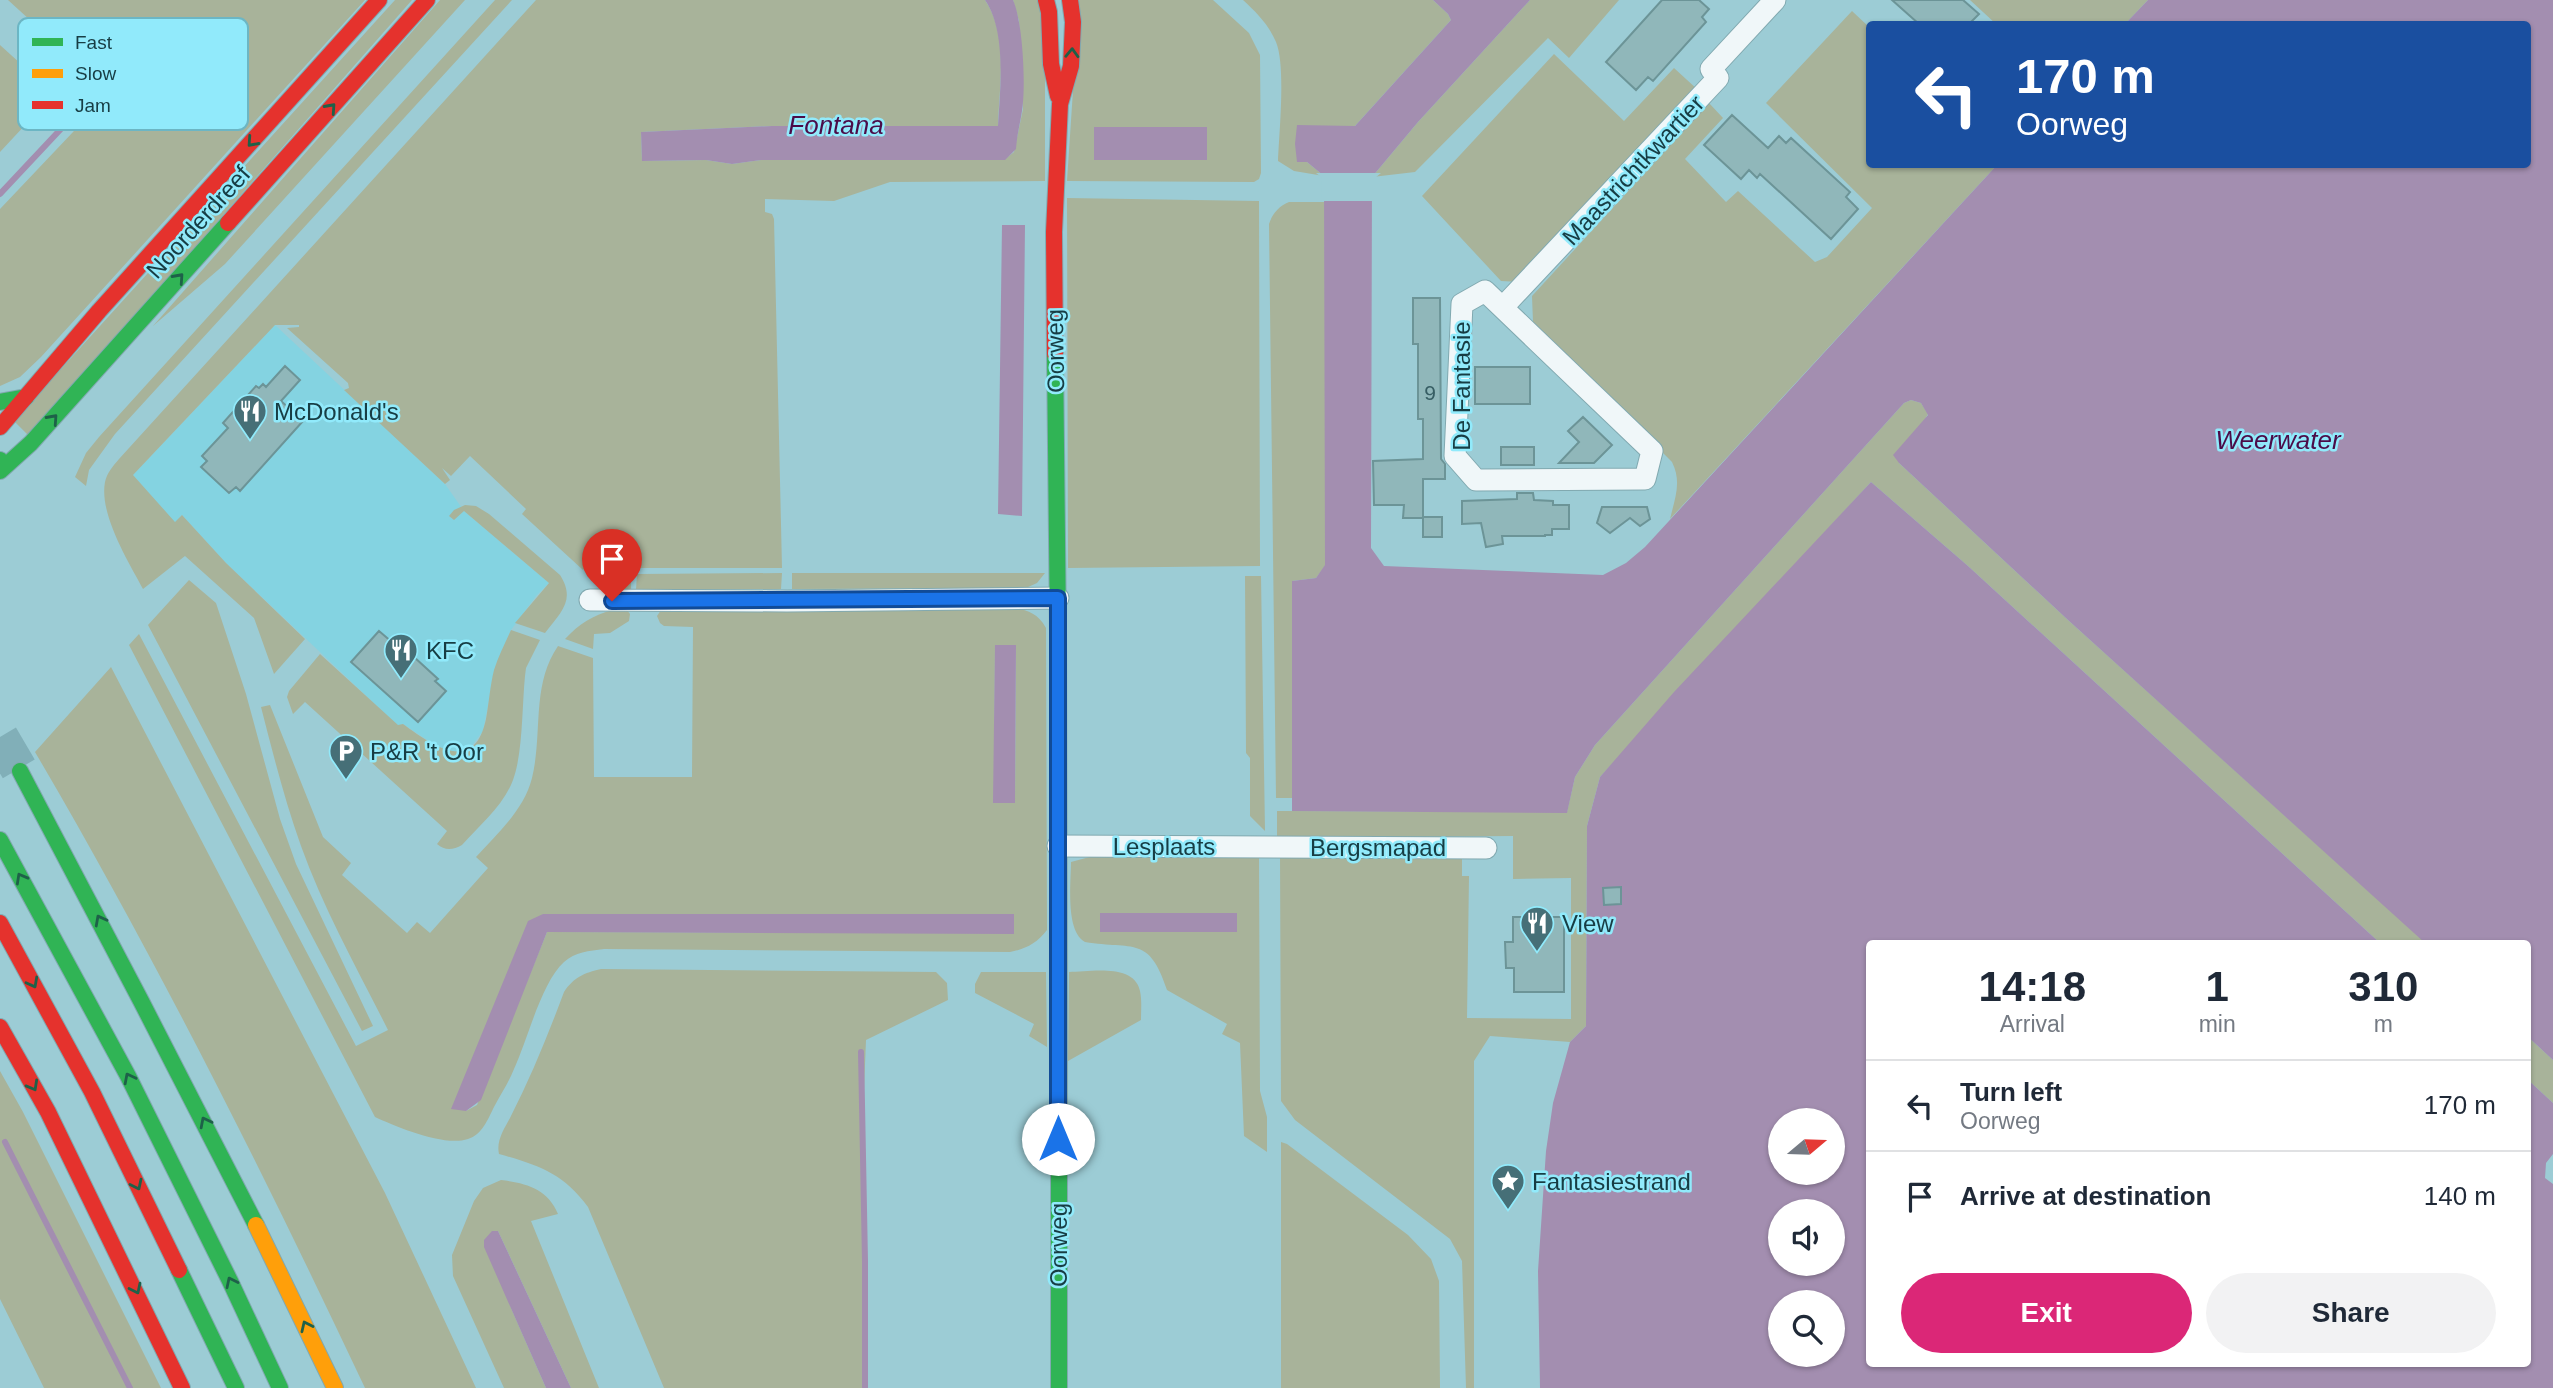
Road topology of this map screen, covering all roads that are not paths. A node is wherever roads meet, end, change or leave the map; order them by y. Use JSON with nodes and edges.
{"nodes":[{"id":1,"x":379,"y":0,"type":"edge"},
{"id":2,"x":427,"y":0,"type":"edge"},
{"id":3,"x":1046,"y":0,"type":"edge"},
{"id":4,"x":1070,"y":0,"type":"edge"},
{"id":5,"x":1775,"y":0,"type":"edge"},
{"id":6,"x":1060,"y":104,"type":"junction"},
{"id":7,"x":1503,"y":307,"type":"junction"},
{"id":8,"x":26,"y":397,"type":"junction"},
{"id":9,"x":0,"y":402,"type":"edge"},
{"id":10,"x":0,"y":427,"type":"edge"},
{"id":11,"x":1,"y":466,"type":"edge"},
{"id":12,"x":1058,"y":598,"type":"junction"},
{"id":13,"x":590,"y":600,"type":"dead end"},
{"id":14,"x":20,"y":771,"type":"tunnel mouth"},
{"id":15,"x":0,"y":840,"type":"edge"},
{"id":16,"x":1058,"y":846,"type":"junction"},
{"id":17,"x":1270,"y":847,"type":"joint"},
{"id":18,"x":1486,"y":848,"type":"dead end"},
{"id":19,"x":0,"y":923,"type":"edge"},
{"id":20,"x":0,"y":1027,"type":"edge"},
{"id":21,"x":183,"y":1388,"type":"edge"},
{"id":22,"x":236,"y":1388,"type":"edge"},
{"id":23,"x":280,"y":1388,"type":"edge"},
{"id":24,"x":334,"y":1388,"type":"edge"},
{"id":25,"x":1059,"y":1388,"type":"edge"}],
"edges":[{"from":1,"to":8,"type":"main road","name":"Noorderdreef","one_way":true},
{"from":11,"to":2,"type":"main road","name":"Noorderdreef","one_way":true},
{"from":3,"to":6,"type":"main road","name":"Oorweg"},
{"from":6,"to":4,"type":"main road","name":"Oorweg","one_way":true},
{"from":5,"to":7,"type":"street","name":"Maastrichtkwartier"},
{"from":6,"to":12,"type":"main road","name":"Oorweg"},
{"from":7,"to":7,"type":"street","name":"De Fantasie"},
{"from":8,"to":9,"type":"main road"},
{"from":8,"to":10,"type":"main road","name":"Noorderdreef"},
{"from":12,"to":13,"type":"street"},
{"from":12,"to":16,"type":"main road","name":"Oorweg"},
{"from":24,"to":14,"type":"main road","one_way":true},
{"from":23,"to":15,"type":"main road","one_way":true},
{"from":16,"to":17,"type":"street","name":"Lesplaats"},
{"from":16,"to":25,"type":"main road","name":"Oorweg"},
{"from":17,"to":18,"type":"street","name":"Bergsmapad"},
{"from":19,"to":22,"type":"main road","one_way":true},
{"from":20,"to":21,"type":"main road","one_way":true}]}
